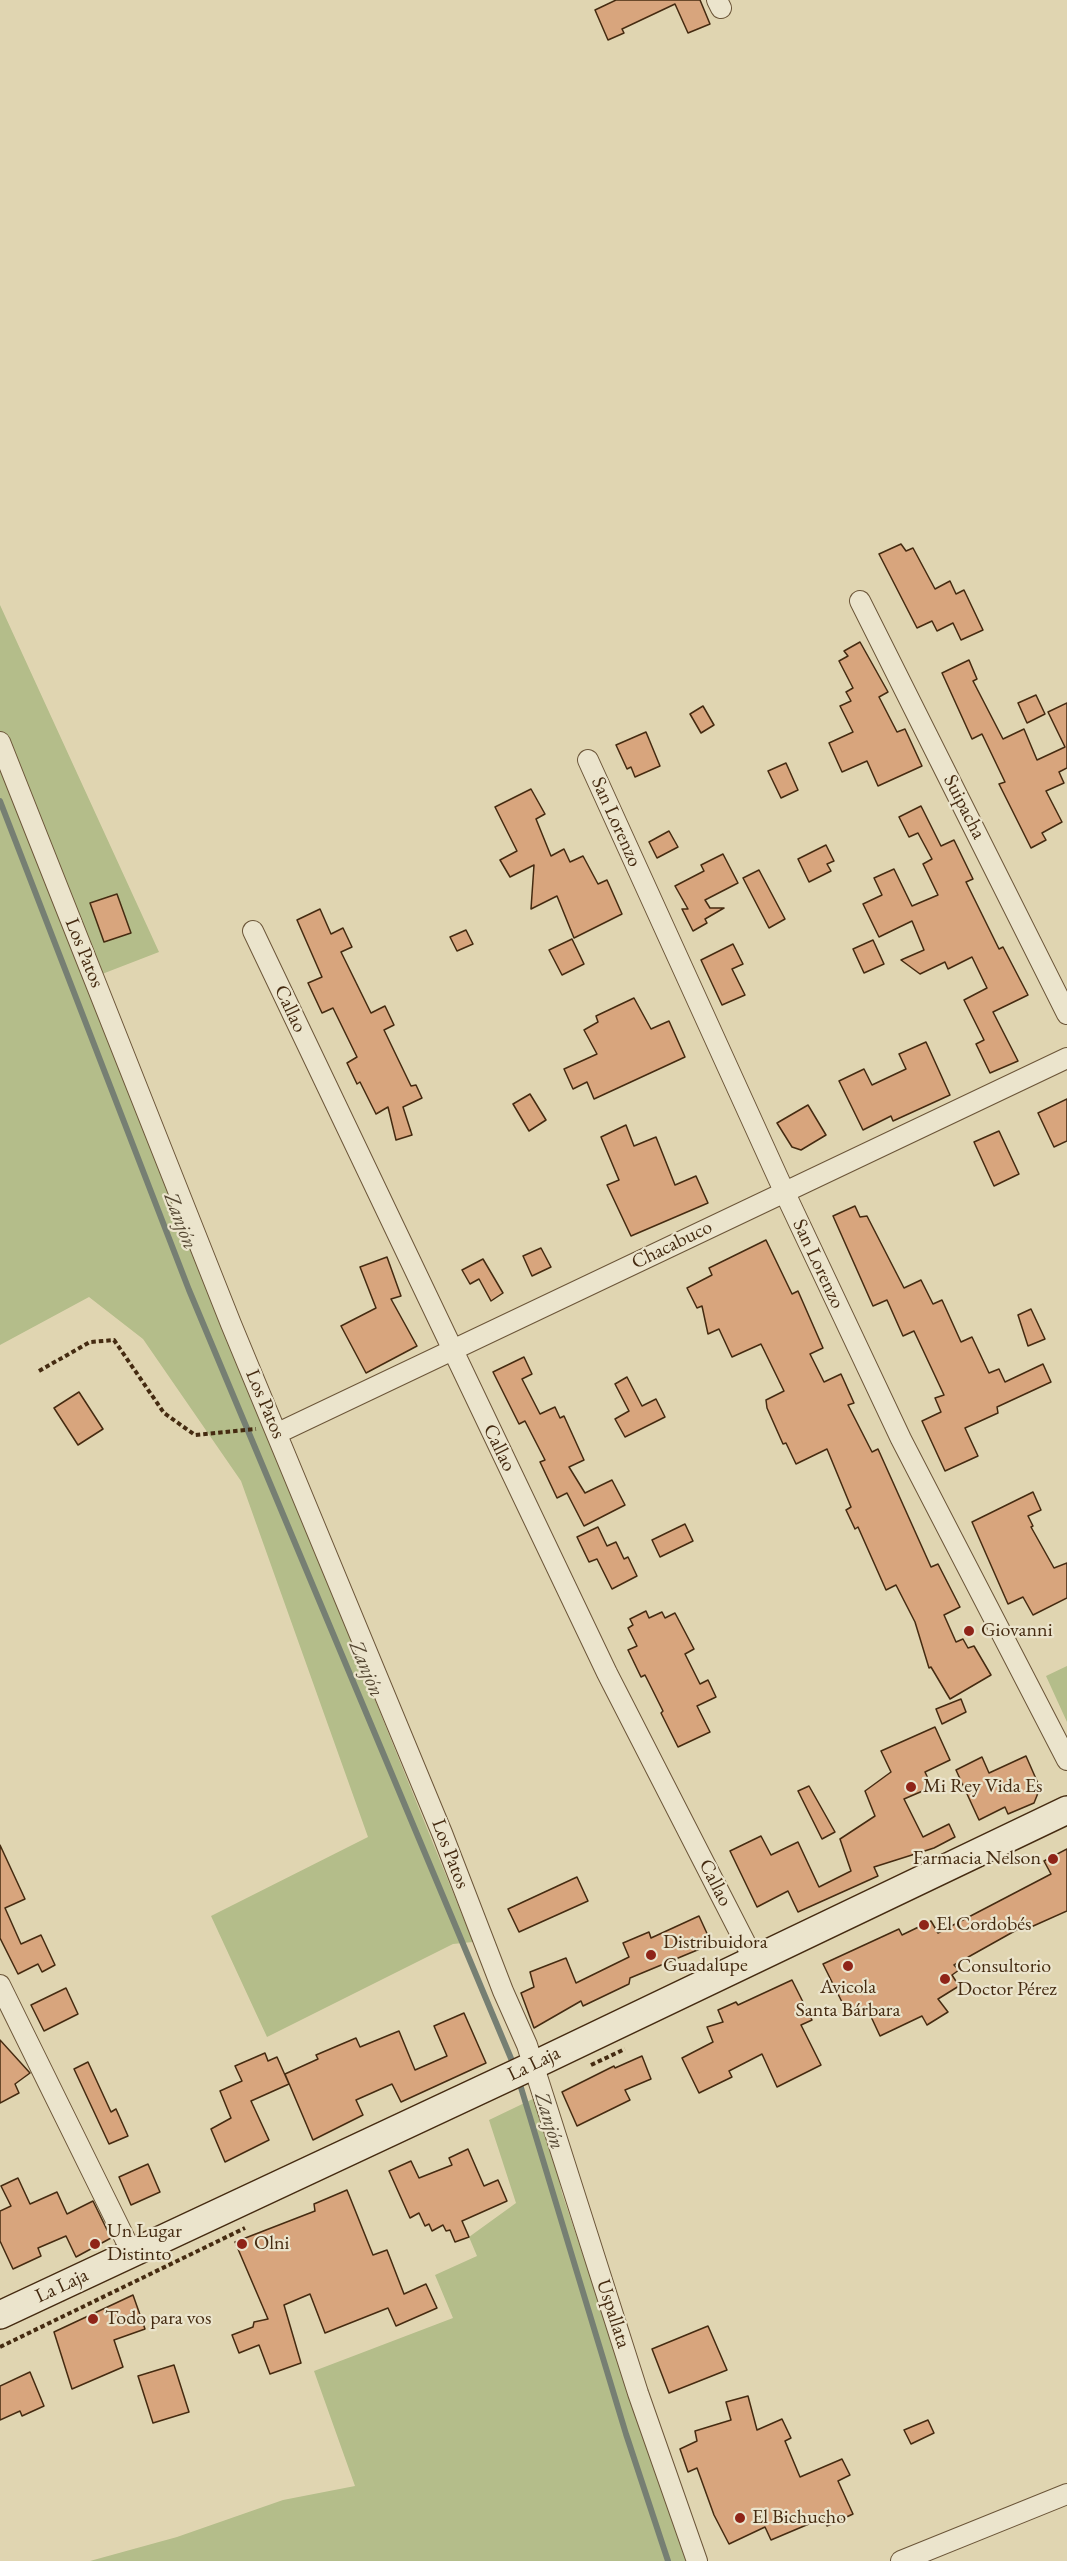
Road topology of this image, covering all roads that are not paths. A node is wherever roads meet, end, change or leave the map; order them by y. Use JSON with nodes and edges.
{"nodes":[{"id":1,"x":860,"y":601,"type":"dead end"},
{"id":2,"x":0,"y":742,"type":"edge"},
{"id":3,"x":588,"y":760,"type":"dead end"},
{"id":4,"x":253,"y":931,"type":"dead end"},
{"id":5,"x":1067,"y":1014,"type":"edge"},
{"id":6,"x":1067,"y":1058,"type":"edge"},
{"id":7,"x":784,"y":1191,"type":"junction"},
{"id":8,"x":453,"y":1350,"type":"junction"},
{"id":9,"x":276,"y":1428,"type":"junction"},
{"id":10,"x":1067,"y":1760,"type":"edge"},
{"id":11,"x":1067,"y":1810,"type":"edge"},
{"id":12,"x":754,"y":1960,"type":"junction"},
{"id":13,"x":0,"y":1985,"type":"edge"},
{"id":14,"x":534,"y":2065,"type":"junction"},
{"id":15,"x":132,"y":2253,"type":"junction"},
{"id":16,"x":0,"y":2315,"type":"edge"},
{"id":17,"x":1067,"y":2494,"type":"edge"},
{"id":18,"x":697,"y":2561,"type":"edge"},
{"id":19,"x":901,"y":2561,"type":"edge"}],
"edges":[{"from":1,"to":5,"type":"street","name":"Suipacha"},
{"from":2,"to":9,"type":"street","name":"Los Patos"},
{"from":3,"to":7,"type":"street","name":"San Lorenzo"},
{"from":4,"to":8,"type":"street","name":"Callao"},
{"from":6,"to":7,"type":"street","name":"Chacabuco"},
{"from":7,"to":8,"type":"street","name":"Chacabuco"},
{"from":7,"to":10,"type":"street","name":"San Lorenzo"},
{"from":8,"to":9,"type":"street","name":"Chacabuco"},
{"from":8,"to":12,"type":"street","name":"Callao"},
{"from":9,"to":14,"type":"street","name":"Los Patos"},
{"from":11,"to":12,"type":"main road","name":"La Laja"},
{"from":12,"to":14,"type":"main road","name":"La Laja"},
{"from":13,"to":15,"type":"street"},
{"from":14,"to":15,"type":"main road","name":"La Laja"},
{"from":14,"to":18,"type":"street","name":"Uspallata"},
{"from":15,"to":16,"type":"main road","name":"La Laja"},
{"from":17,"to":19,"type":"street"}]}
